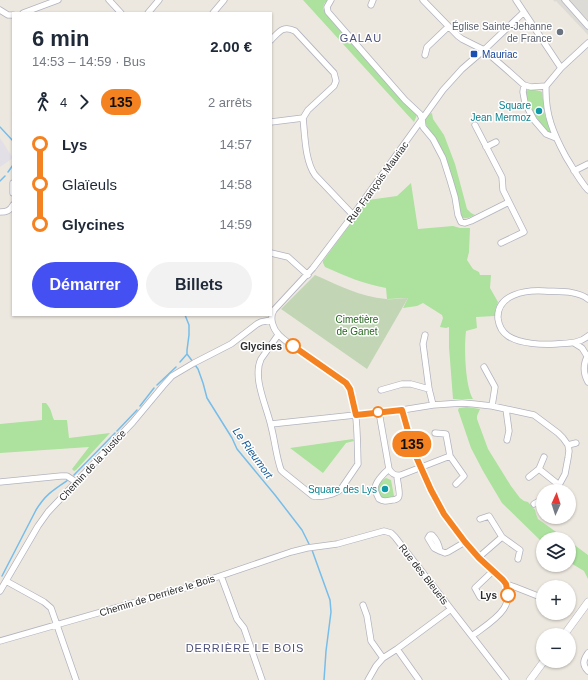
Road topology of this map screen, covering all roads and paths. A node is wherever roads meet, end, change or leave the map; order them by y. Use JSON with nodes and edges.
{"nodes":[{"id":1,"x":58,"y":0,"type":"edge"},
{"id":2,"x":109,"y":0,"type":"edge"},
{"id":3,"x":159,"y":0,"type":"edge"},
{"id":4,"x":224,"y":0,"type":"edge"},
{"id":5,"x":331,"y":0,"type":"edge"},
{"id":6,"x":423,"y":0,"type":"edge"},
{"id":7,"x":516,"y":0,"type":"edge"},
{"id":8,"x":565,"y":0,"type":"edge"},
{"id":9,"x":0,"y":10,"type":"edge"},
{"id":10,"x":26,"y":12,"type":"edge"},
{"id":11,"x":120,"y":12,"type":"edge"},
{"id":12,"x":149,"y":12,"type":"edge"},
{"id":13,"x":213,"y":12,"type":"edge"},
{"id":14,"x":524,"y":12,"type":"junction"},
{"id":15,"x":12,"y":15,"type":"edge"},
{"id":16,"x":588,"y":26,"type":"edge"},
{"id":17,"x":448,"y":27,"type":"junction"},
{"id":18,"x":272,"y":39,"type":"edge"},
{"id":19,"x":588,"y":43,"type":"edge"},
{"id":20,"x":484,"y":50,"type":"junction"},
{"id":21,"x":425,"y":55,"type":"dead end"},
{"id":22,"x":561,"y":68,"type":"junction"},
{"id":23,"x":524,"y":86,"type":"junction"},
{"id":24,"x":546,"y":86,"type":"junction"},
{"id":25,"x":303,"y":118,"type":"junction"},
{"id":26,"x":422,"y":119,"type":"junction"},
{"id":27,"x":272,"y":122,"type":"edge"},
{"id":28,"x":474,"y":125,"type":"dead end"},
{"id":29,"x":556,"y":138,"type":"junction"},
{"id":30,"x":496,"y":142,"type":"dead end"},
{"id":31,"x":486,"y":147,"type":"junction"},
{"id":32,"x":588,"y":164,"type":"edge"},
{"id":33,"x":574,"y":171,"type":"junction"},
{"id":34,"x":588,"y":190,"type":"edge"},
{"id":35,"x":509,"y":202,"type":"junction"},
{"id":36,"x":12,"y":207,"type":"edge"},
{"id":37,"x":0,"y":212,"type":"edge"},
{"id":38,"x":353,"y":216,"type":"junction"},
{"id":39,"x":501,"y":243,"type":"dead end"},
{"id":40,"x":272,"y":253,"type":"edge"},
{"id":41,"x":308,"y":275,"type":"junction"},
{"id":42,"x":588,"y":300,"type":"edge"},
{"id":43,"x":272,"y":318,"type":"edge"},
{"id":44,"x":278,"y":335,"type":"junction"},
{"id":45,"x":425,"y":335,"type":"dead end"},
{"id":46,"x":588,"y":336,"type":"edge"},
{"id":47,"x":574,"y":342,"type":"junction"},
{"id":48,"x":587,"y":356,"type":"edge"},
{"id":49,"x":484,"y":367,"type":"dead end"},
{"id":50,"x":588,"y":382,"type":"edge"},
{"id":51,"x":429,"y":389,"type":"junction"},
{"id":52,"x":381,"y":390,"type":"dead end"},
{"id":53,"x":433,"y":405,"type":"junction"},
{"id":54,"x":492,"y":406,"type":"junction"},
{"id":55,"x":506,"y":409,"type":"junction"},
{"id":56,"x":402,"y":410,"type":"junction"},
{"id":57,"x":379,"y":412,"type":"junction"},
{"id":58,"x":356,"y":415,"type":"junction"},
{"id":59,"x":271,"y":424,"type":"junction"},
{"id":60,"x":435,"y":433,"type":"dead end"},
{"id":61,"x":507,"y":440,"type":"dead end"},
{"id":62,"x":576,"y":443,"type":"dead end"},
{"id":63,"x":568,"y":445,"type":"junction"},
{"id":64,"x":450,"y":456,"type":"junction"},
{"id":65,"x":544,"y":457,"type":"dead end"},
{"id":66,"x":421,"y":467,"type":"junction"},
{"id":67,"x":539,"y":469,"type":"junction"},
{"id":68,"x":389,"y":470,"type":"junction"},
{"id":69,"x":397,"y":476,"type":"junction"},
{"id":70,"x":529,"y":477,"type":"dead end"},
{"id":71,"x":0,"y":482,"type":"edge"},
{"id":72,"x":76,"y":482,"type":"junction"},
{"id":73,"x":456,"y":484,"type":"dead end"},
{"id":74,"x":559,"y":484,"type":"joint"},
{"id":75,"x":480,"y":519,"type":"dead end"},
{"id":76,"x":502,"y":537,"type":"junction"},
{"id":77,"x":465,"y":542,"type":"junction"},
{"id":78,"x":312,"y":547,"type":"joint"},
{"id":79,"x":440,"y":550,"type":"dead end"},
{"id":80,"x":479,"y":558,"type":"junction"},
{"id":81,"x":518,"y":559,"type":"dead end"},
{"id":82,"x":493,"y":571,"type":"junction"},
{"id":83,"x":221,"y":576,"type":"junction"},
{"id":84,"x":6,"y":580,"type":"junction"},
{"id":85,"x":506,"y":584,"type":"junction"},
{"id":86,"x":0,"y":591,"type":"edge"},
{"id":87,"x":536,"y":595,"type":"edge"},
{"id":88,"x":480,"y":597,"type":"dead end"},
{"id":89,"x":588,"y":602,"type":"edge"},
{"id":90,"x":363,"y":605,"type":"dead end"},
{"id":91,"x":451,"y":609,"type":"junction"},
{"id":92,"x":57,"y":625,"type":"junction"},
{"id":93,"x":569,"y":628,"type":"edge"},
{"id":94,"x":472,"y":636,"type":"junction"},
{"id":95,"x":0,"y":641,"type":"edge"},
{"id":96,"x":397,"y":649,"type":"junction"},
{"id":97,"x":588,"y":653,"type":"edge"},
{"id":98,"x":382,"y":658,"type":"junction"},
{"id":99,"x":539,"y":668,"type":"edge"},
{"id":100,"x":588,"y":671,"type":"edge"},
{"id":101,"x":76,"y":680,"type":"edge"},
{"id":102,"x":262,"y":680,"type":"edge"},
{"id":103,"x":368,"y":680,"type":"edge"},
{"id":104,"x":419,"y":680,"type":"edge"},
{"id":105,"x":506,"y":680,"type":"edge"},
{"id":106,"x":530,"y":680,"type":"edge"}],
"edges":[{"from":1,"to":10,"type":"street"},
{"from":2,"to":11,"type":"street"},
{"from":3,"to":12,"type":"street"},
{"from":4,"to":13,"type":"street"},
{"from":5,"to":26,"type":"street"},
{"from":6,"to":17,"type":"street"},
{"from":7,"to":14,"type":"street"},
{"from":8,"to":16,"type":"street"},
{"from":9,"to":15,"type":"street"},
{"from":14,"to":20,"type":"street","name":"Rue François Mauriac"},
{"from":14,"to":22,"type":"street"},
{"from":17,"to":20,"type":"street"},
{"from":17,"to":21,"type":"street"},
{"from":18,"to":25,"type":"street"},
{"from":19,"to":22,"type":"street"},
{"from":20,"to":23,"type":"street"},
{"from":20,"to":26,"type":"street","name":"Rue François Mauriac"},
{"from":22,"to":24,"type":"street"},
{"from":23,"to":24,"type":"street"},
{"from":23,"to":29,"type":"street"},
{"from":24,"to":29,"type":"street"},
{"from":25,"to":27,"type":"street"},
{"from":25,"to":38,"type":"street"},
{"from":26,"to":35,"type":"street"},
{"from":26,"to":38,"type":"street","name":"Rue François Mauriac"},
{"from":28,"to":31,"type":"street"},
{"from":29,"to":33,"type":"street"},
{"from":30,"to":31,"type":"street"},
{"from":31,"to":35,"type":"street"},
{"from":32,"to":33,"type":"street"},
{"from":33,"to":34,"type":"street"},
{"from":35,"to":39,"type":"street"},
{"from":36,"to":37,"type":"street"},
{"from":38,"to":41,"type":"street","name":"Rue François Mauriac"},
{"from":40,"to":41,"type":"street"},
{"from":41,"to":43,"type":"street","name":"Rue François Mauriac"},
{"from":42,"to":47,"type":"street"},
{"from":43,"to":44,"type":"street"},
{"from":43,"to":72,"type":"street","name":"Chemin de la Justice"},
{"from":44,"to":58,"type":"street"},
{"from":44,"to":59,"type":"street"},
{"from":45,"to":51,"type":"street"},
{"from":46,"to":47,"type":"street"},
{"from":47,"to":48,"type":"street"},
{"from":48,"to":50,"type":"street"},
{"from":49,"to":54,"type":"street"},
{"from":51,"to":52,"type":"street"},
{"from":51,"to":53,"type":"street"},
{"from":53,"to":54,"type":"street"},
{"from":53,"to":56,"type":"street"},
{"from":54,"to":55,"type":"street"},
{"from":55,"to":61,"type":"street"},
{"from":55,"to":63,"type":"street"},
{"from":56,"to":57,"type":"street"},
{"from":56,"to":66,"type":"street"},
{"from":57,"to":58,"type":"street"},
{"from":57,"to":68,"type":"street"},
{"from":58,"to":59,"type":"street"},
{"from":58,"to":59,"type":"street"},
{"from":60,"to":64,"type":"street"},
{"from":62,"to":63,"type":"street"},
{"from":63,"to":74,"type":"street"},
{"from":64,"to":66,"type":"street"},
{"from":64,"to":73,"type":"street"},
{"from":65,"to":67,"type":"street"},
{"from":66,"to":69,"type":"street"},
{"from":66,"to":77,"type":"street"},
{"from":67,"to":70,"type":"street"},
{"from":67,"to":74,"type":"street"},
{"from":68,"to":69,"type":"street"},
{"from":68,"to":69,"type":"street"},
{"from":71,"to":72,"type":"street"},
{"from":72,"to":84,"type":"street","name":"Chemin de la Justice"},
{"from":75,"to":76,"type":"street"},
{"from":76,"to":80,"type":"street"},
{"from":76,"to":81,"type":"street"},
{"from":77,"to":79,"type":"street"},
{"from":77,"to":80,"type":"street"},
{"from":78,"to":83,"type":"street","name":"Chemin de Derrière le Bois"},
{"from":78,"to":91,"type":"street","name":"Rue des Bleuets"},
{"from":80,"to":82,"type":"street"},
{"from":82,"to":85,"type":"street"},
{"from":82,"to":88,"type":"street"},
{"from":83,"to":92,"type":"street","name":"Chemin de Derrière le Bois"},
{"from":83,"to":102,"type":"street"},
{"from":84,"to":86,"type":"street","name":"Chemin de la Justice"},
{"from":84,"to":92,"type":"street"},
{"from":85,"to":87,"type":"street"},
{"from":85,"to":94,"type":"street"},
{"from":89,"to":93,"type":"street"},
{"from":90,"to":98,"type":"street"},
{"from":91,"to":94,"type":"street","name":"Rue des Bleuets"},
{"from":91,"to":96,"type":"street"},
{"from":92,"to":95,"type":"street","name":"Chemin de Derrière le Bois"},
{"from":92,"to":101,"type":"street"},
{"from":94,"to":105,"type":"street","name":"Rue des Bleuets"},
{"from":96,"to":98,"type":"street"},
{"from":96,"to":104,"type":"street"},
{"from":97,"to":100,"type":"street"},
{"from":98,"to":103,"type":"street"},
{"from":99,"to":106,"type":"street"}]}
